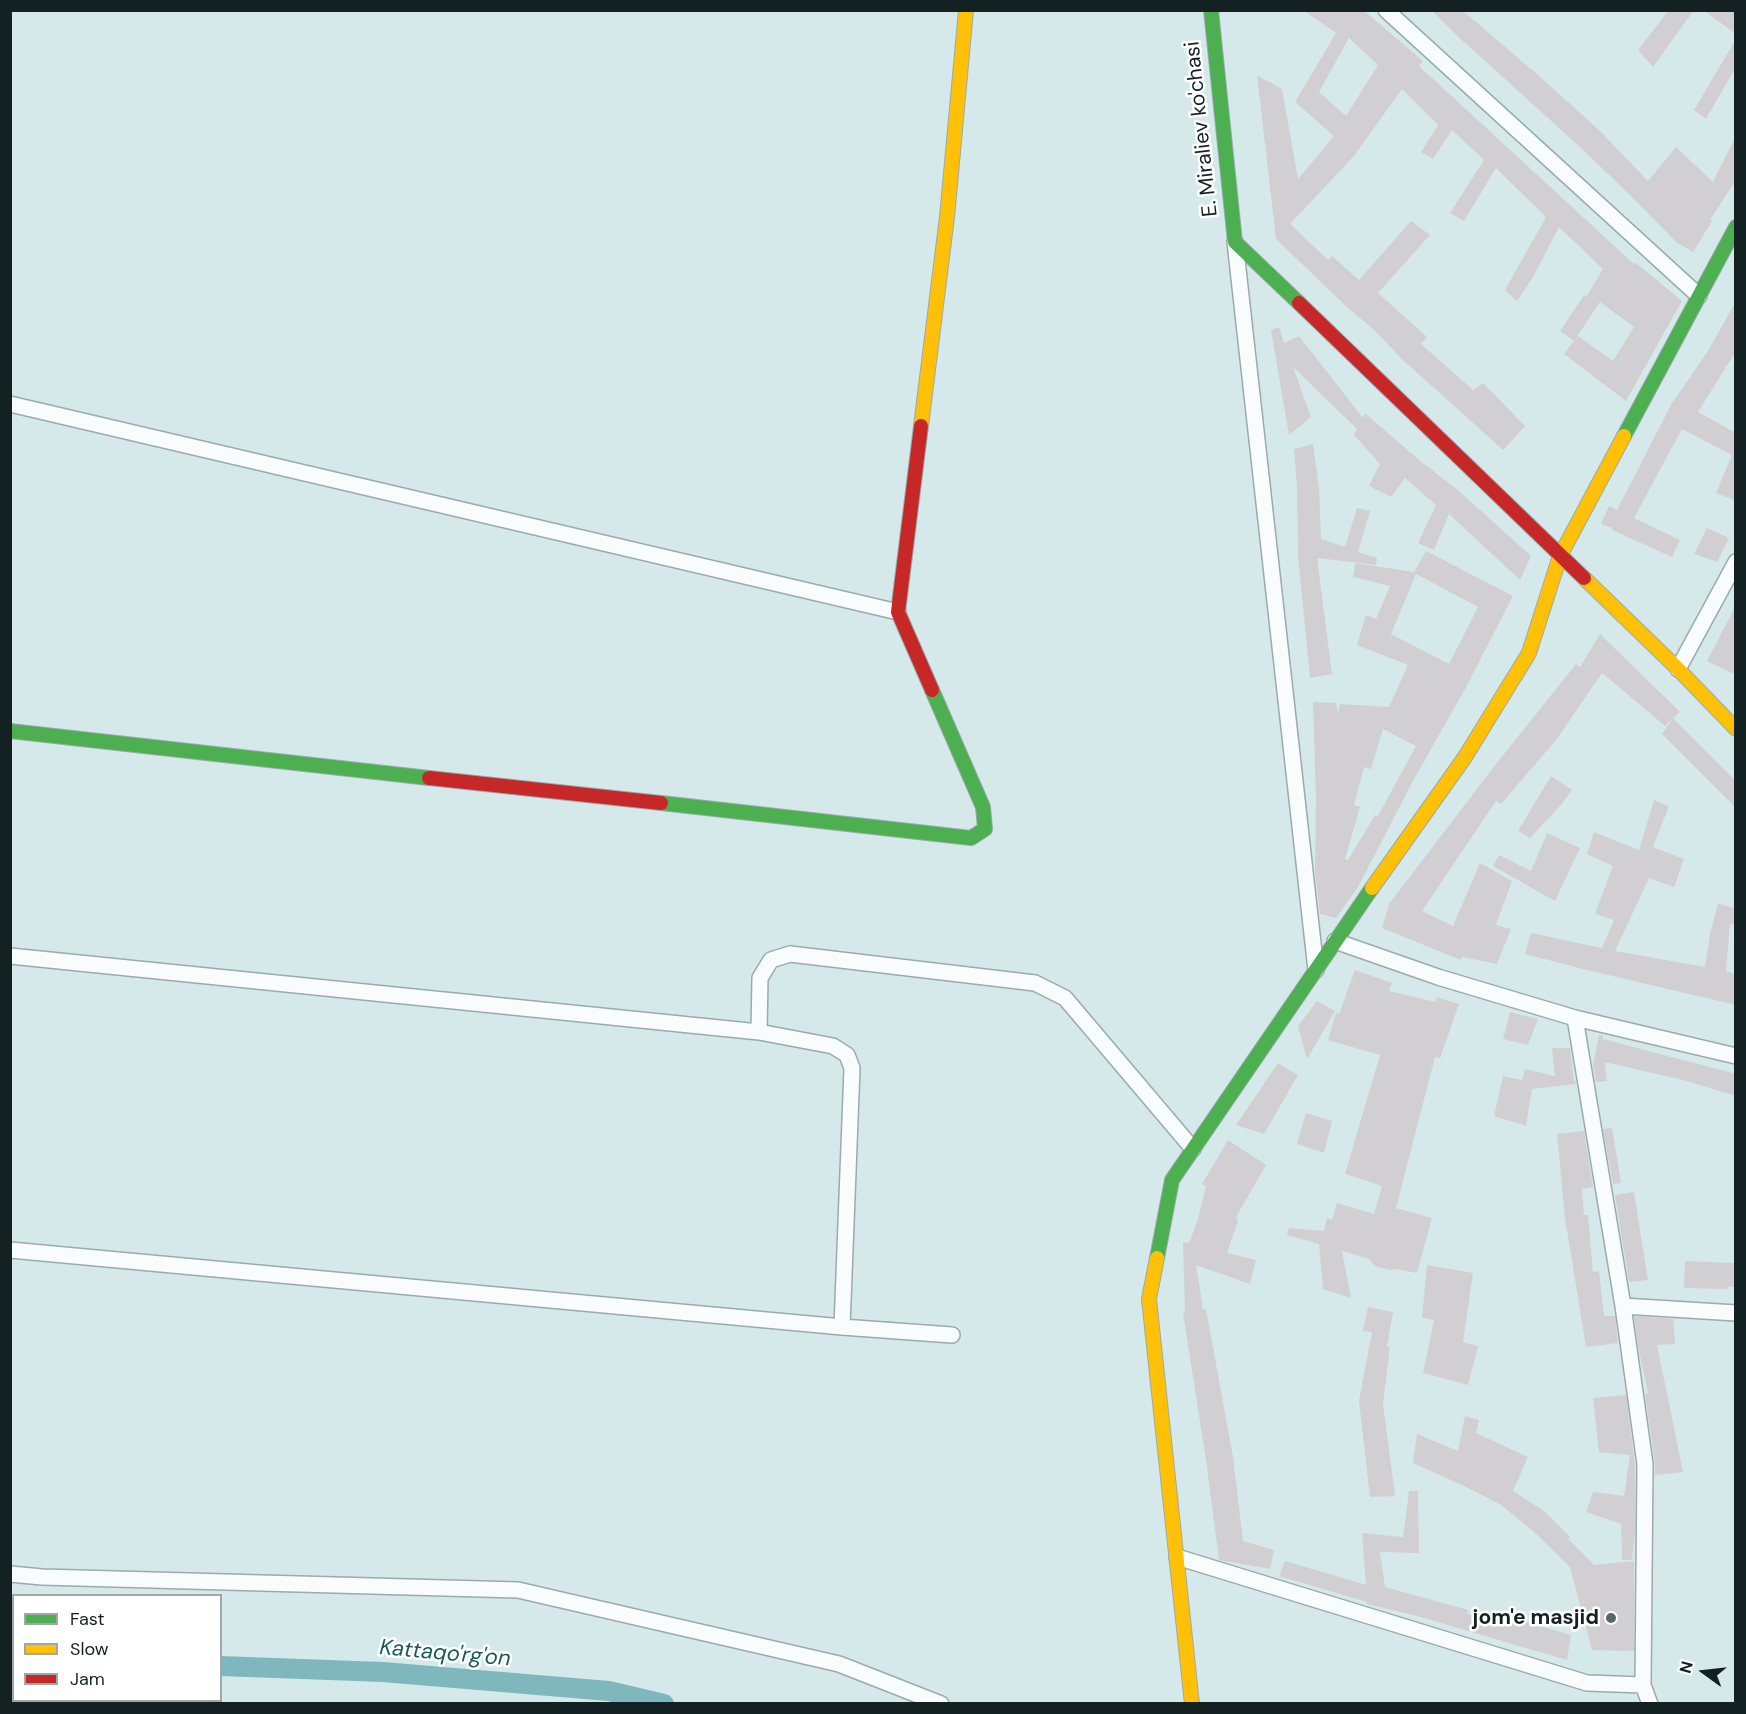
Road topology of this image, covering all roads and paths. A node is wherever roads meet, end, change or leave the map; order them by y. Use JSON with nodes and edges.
{"nodes":[{"id":1,"x":966,"y":10,"type":"edge"},
{"id":2,"x":1211,"y":10,"type":"edge"},
{"id":3,"x":1386,"y":10,"type":"edge"},
{"id":4,"x":1736,"y":227,"type":"edge"},
{"id":5,"x":1235,"y":242,"type":"junction"},
{"id":6,"x":1699,"y":296,"type":"junction"},
{"id":7,"x":10,"y":404,"type":"edge"},
{"id":8,"x":1560,"y":556,"type":"junction"},
{"id":9,"x":1736,"y":562,"type":"edge"},
{"id":10,"x":898,"y":612,"type":"junction"},
{"id":11,"x":1678,"y":669,"type":"junction"},
{"id":12,"x":1736,"y":729,"type":"edge"},
{"id":13,"x":10,"y":731,"type":"edge"},
{"id":14,"x":1335,"y":941,"type":"junction"},
{"id":15,"x":10,"y":956,"type":"edge"},
{"id":16,"x":1316,"y":970,"type":"junction"},
{"id":17,"x":1575,"y":1018,"type":"junction"},
{"id":18,"x":759,"y":1032,"type":"junction"},
{"id":19,"x":1736,"y":1056,"type":"edge"},
{"id":20,"x":1193,"y":1149,"type":"junction"},
{"id":21,"x":10,"y":1250,"type":"edge"},
{"id":22,"x":1623,"y":1306,"type":"junction"},
{"id":23,"x":1736,"y":1313,"type":"edge"},
{"id":24,"x":842,"y":1327,"type":"junction"},
{"id":25,"x":952,"y":1335,"type":"dead end"},
{"id":26,"x":1177,"y":1557,"type":"junction"},
{"id":27,"x":10,"y":1574,"type":"edge"},
{"id":28,"x":1643,"y":1685,"type":"junction"},
{"id":29,"x":941,"y":1704,"type":"edge"},
{"id":30,"x":1192,"y":1704,"type":"edge"},
{"id":31,"x":1650,"y":1704,"type":"edge"}],
"edges":[{"from":1,"to":10,"type":"street"},
{"from":2,"to":5,"type":"street","name":"E. Miraliev ko'chasi"},
{"from":3,"to":6,"type":"street"},
{"from":4,"to":6,"type":"street"},
{"from":5,"to":8,"type":"street"},
{"from":5,"to":16,"type":"street"},
{"from":6,"to":8,"type":"street"},
{"from":7,"to":10,"type":"street"},
{"from":8,"to":11,"type":"street"},
{"from":8,"to":14,"type":"street"},
{"from":9,"to":11,"type":"street"},
{"from":10,"to":13,"type":"street"},
{"from":11,"to":12,"type":"street"},
{"from":14,"to":16,"type":"street"},
{"from":14,"to":17,"type":"street"},
{"from":15,"to":18,"type":"street"},
{"from":16,"to":20,"type":"street"},
{"from":17,"to":19,"type":"street"},
{"from":17,"to":22,"type":"street"},
{"from":18,"to":20,"type":"street"},
{"from":18,"to":24,"type":"street"},
{"from":20,"to":26,"type":"street"},
{"from":21,"to":24,"type":"street"},
{"from":22,"to":23,"type":"street"},
{"from":22,"to":28,"type":"street"},
{"from":24,"to":25,"type":"street"},
{"from":26,"to":28,"type":"street"},
{"from":26,"to":30,"type":"street"},
{"from":27,"to":29,"type":"street"},
{"from":28,"to":31,"type":"street"}]}
